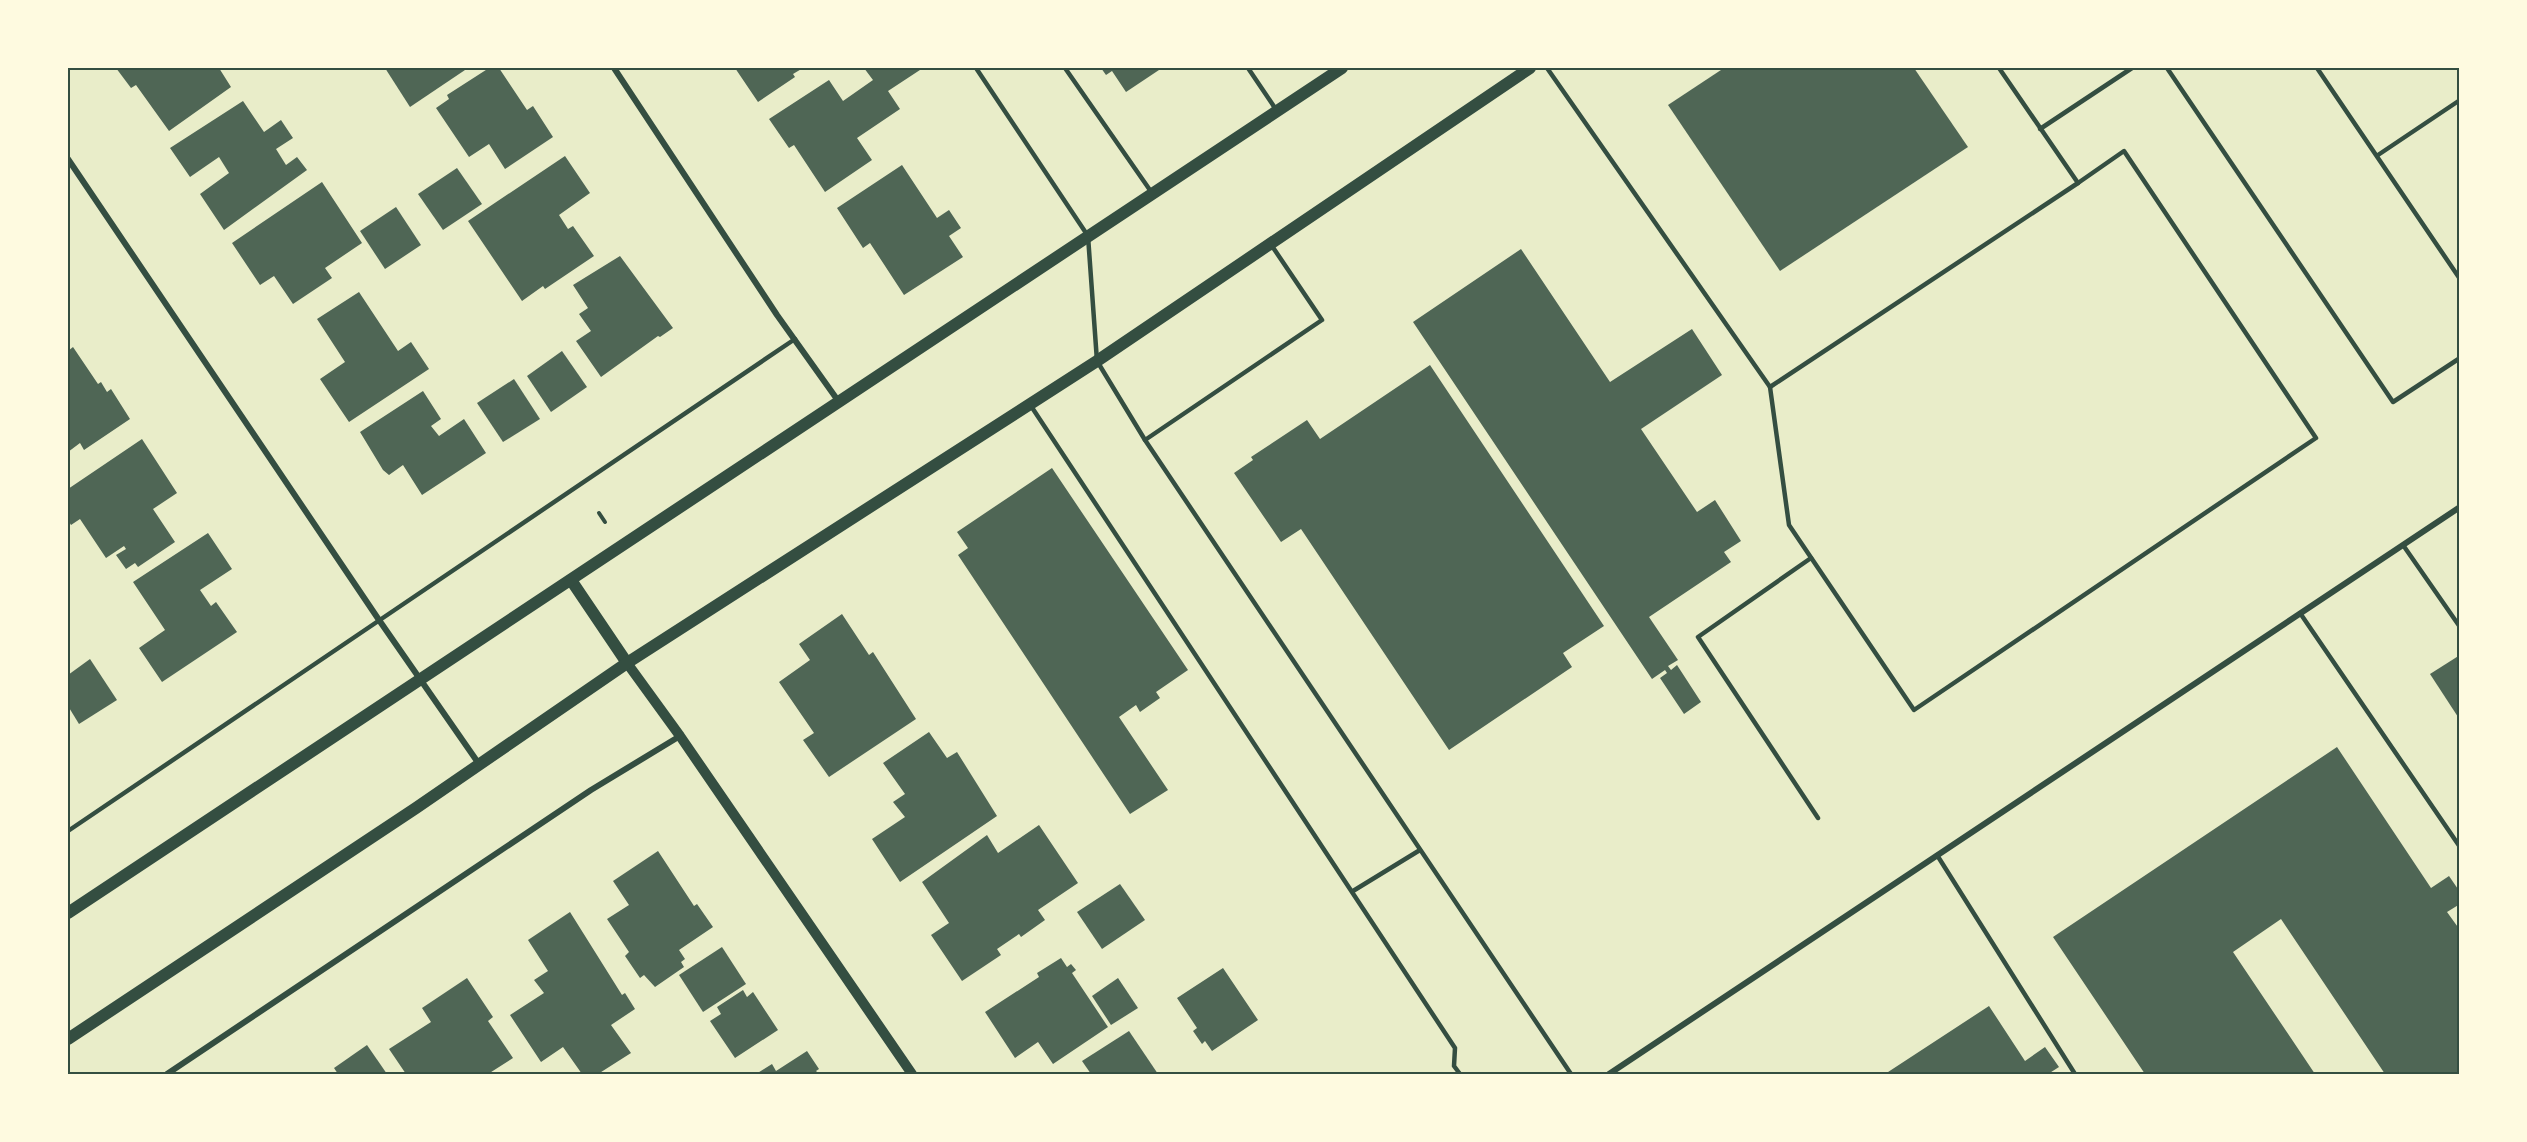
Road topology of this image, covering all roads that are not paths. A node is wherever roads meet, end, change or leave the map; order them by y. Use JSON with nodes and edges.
{"nodes":[{"id":1,"x":614,"y":68,"type":"edge"},
{"id":2,"x":976,"y":68,"type":"edge"},
{"id":3,"x":1065,"y":68,"type":"edge"},
{"id":4,"x":1248,"y":68,"type":"edge"},
{"id":5,"x":1342,"y":68,"type":"edge"},
{"id":6,"x":1530,"y":68,"type":"edge"},
{"id":7,"x":1547,"y":68,"type":"edge"},
{"id":8,"x":1999,"y":68,"type":"edge"},
{"id":9,"x":2133,"y":68,"type":"edge"},
{"id":10,"x":2168,"y":68,"type":"edge"},
{"id":11,"x":2317,"y":68,"type":"edge"},
{"id":12,"x":2460,"y":100,"type":"edge"},
{"id":13,"x":1277,"y":111,"type":"junction"},
{"id":14,"x":2040,"y":129,"type":"junction"},
{"id":15,"x":2378,"y":155,"type":"junction"},
{"id":16,"x":68,"y":159,"type":"edge"},
{"id":17,"x":2078,"y":183,"type":"junction"},
{"id":18,"x":1152,"y":194,"type":"junction"},
{"id":19,"x":1088,"y":236,"type":"junction"},
{"id":20,"x":1270,"y":243,"type":"junction"},
{"id":21,"x":2460,"y":279,"type":"edge"},
{"id":22,"x":795,"y":339,"type":"junction"},
{"id":23,"x":2460,"y":358,"type":"edge"},
{"id":24,"x":1096,"y":361,"type":"junction"},
{"id":25,"x":1770,"y":387,"type":"junction"},
{"id":26,"x":840,"y":402,"type":"junction"},
{"id":27,"x":1030,"y":404,"type":"junction"},
{"id":28,"x":1145,"y":440,"type":"junction"},
{"id":29,"x":2460,"y":507,"type":"edge"},
{"id":30,"x":2403,"y":545,"type":"junction"},
{"id":31,"x":1811,"y":558,"type":"junction"},
{"id":32,"x":571,"y":580,"type":"junction"},
{"id":33,"x":2300,"y":614,"type":"junction"},
{"id":34,"x":379,"y":620,"type":"junction"},
{"id":35,"x":2460,"y":627,"type":"edge"},
{"id":36,"x":627,"y":663,"type":"junction"},
{"id":37,"x":420,"y":678,"type":"junction"},
{"id":38,"x":680,"y":736,"type":"junction"},
{"id":39,"x":480,"y":765,"type":"junction"},
{"id":40,"x":1818,"y":818,"type":"dead end"},
{"id":41,"x":68,"y":831,"type":"edge"},
{"id":42,"x":2460,"y":848,"type":"edge"},
{"id":43,"x":1420,"y":849,"type":"junction"},
{"id":44,"x":1937,"y":855,"type":"junction"},
{"id":45,"x":1353,"y":891,"type":"junction"},
{"id":46,"x":68,"y":913,"type":"edge"},
{"id":47,"x":68,"y":1039,"type":"edge"},
{"id":48,"x":167,"y":1074,"type":"edge"},
{"id":49,"x":912,"y":1074,"type":"edge"},
{"id":50,"x":1460,"y":1074,"type":"edge"},
{"id":51,"x":1571,"y":1074,"type":"edge"},
{"id":52,"x":1609,"y":1074,"type":"edge"},
{"id":53,"x":2075,"y":1074,"type":"edge"}],
"edges":[{"from":1,"to":22,"type":"street"},
{"from":2,"to":19,"type":"lane"},
{"from":3,"to":18,"type":"lane"},
{"from":4,"to":13,"type":"lane"},
{"from":5,"to":13,"type":"main road"},
{"from":6,"to":20,"type":"main road"},
{"from":7,"to":25,"type":"lane"},
{"from":8,"to":14,"type":"lane"},
{"from":9,"to":14,"type":"lane"},
{"from":10,"to":23,"type":"lane"},
{"from":11,"to":15,"type":"lane"},
{"from":12,"to":15,"type":"lane"},
{"from":13,"to":18,"type":"main road"},
{"from":14,"to":17,"type":"lane"},
{"from":15,"to":21,"type":"lane"},
{"from":16,"to":34,"type":"street"},
{"from":17,"to":25,"type":"lane"},
{"from":17,"to":31,"type":"lane"},
{"from":18,"to":19,"type":"main road"},
{"from":19,"to":24,"type":"lane"},
{"from":19,"to":26,"type":"main road"},
{"from":20,"to":24,"type":"main road"},
{"from":20,"to":28,"type":"lane"},
{"from":22,"to":26,"type":"street"},
{"from":22,"to":34,"type":"lane"},
{"from":24,"to":27,"type":"main road"},
{"from":24,"to":28,"type":"lane"},
{"from":25,"to":31,"type":"lane"},
{"from":26,"to":32,"type":"main road"},
{"from":27,"to":36,"type":"main road"},
{"from":27,"to":45,"type":"lane"},
{"from":28,"to":43,"type":"lane"},
{"from":29,"to":30,"type":"street"},
{"from":30,"to":33,"type":"street"},
{"from":30,"to":35,"type":"lane"},
{"from":31,"to":40,"type":"lane"},
{"from":32,"to":36,"type":"main road"},
{"from":32,"to":37,"type":"main road"},
{"from":33,"to":42,"type":"lane"},
{"from":33,"to":44,"type":"street"},
{"from":34,"to":37,"type":"street"},
{"from":34,"to":41,"type":"lane"},
{"from":36,"to":38,"type":"street"},
{"from":36,"to":39,"type":"main road"},
{"from":37,"to":39,"type":"street"},
{"from":37,"to":46,"type":"main road"},
{"from":38,"to":48,"type":"street"},
{"from":38,"to":49,"type":"street"},
{"from":39,"to":47,"type":"main road"},
{"from":43,"to":45,"type":"lane"},
{"from":43,"to":51,"type":"lane"},
{"from":44,"to":52,"type":"street"},
{"from":44,"to":53,"type":"lane"},
{"from":45,"to":50,"type":"lane"}]}
